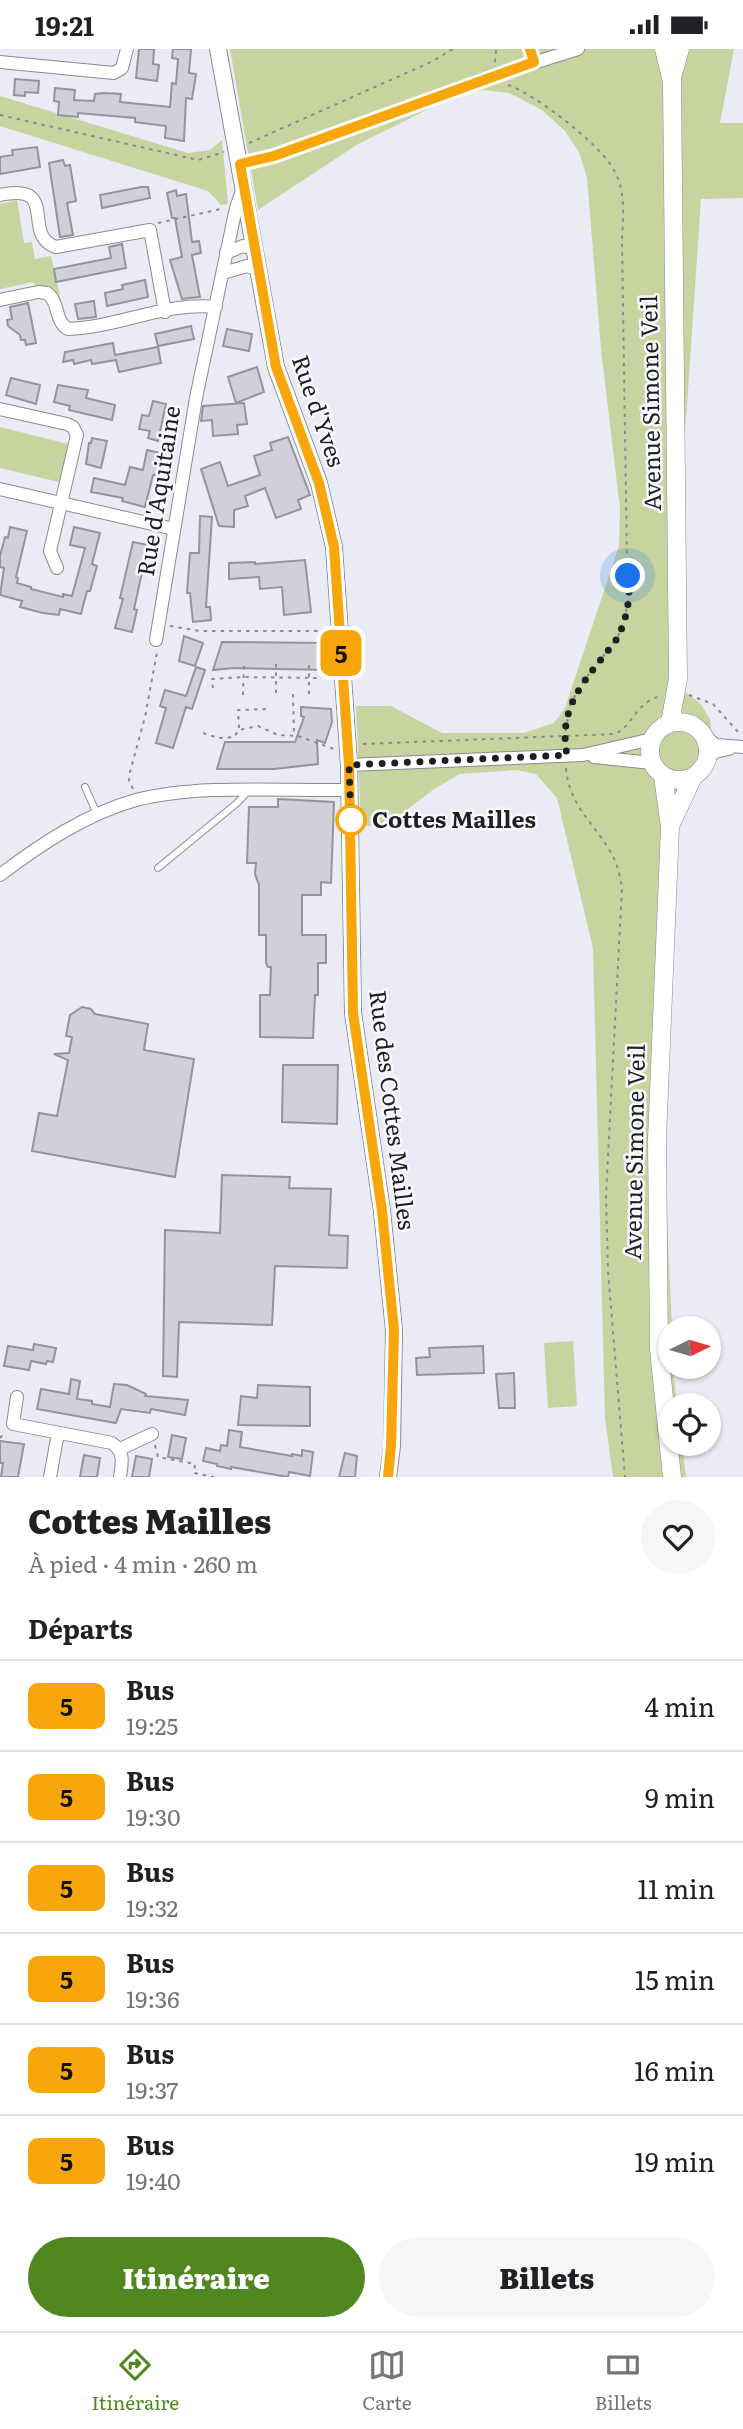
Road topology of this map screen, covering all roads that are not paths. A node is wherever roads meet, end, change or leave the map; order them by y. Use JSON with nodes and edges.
{"nodes":[{"id":1,"x":127,"y":49,"type":"edge"},
{"id":2,"x":218,"y":49,"type":"edge"},
{"id":3,"x":578,"y":49,"type":"edge"},
{"id":4,"x":664,"y":49,"type":"edge"},
{"id":5,"x":680,"y":49,"type":"edge"},
{"id":6,"x":532,"y":55,"type":"edge"},
{"id":7,"x":0,"y":62,"type":"edge"},
{"id":8,"x":672,"y":81,"type":"junction"},
{"id":9,"x":239,"y":156,"type":"junction"},
{"id":10,"x":243,"y":188,"type":"junction"},
{"id":11,"x":0,"y":195,"type":"edge"},
{"id":12,"x":254,"y":249,"type":"junction"},
{"id":13,"x":226,"y":253,"type":"junction"},
{"id":14,"x":258,"y":269,"type":"junction"},
{"id":15,"x":223,"y":273,"type":"junction"},
{"id":16,"x":0,"y":300,"type":"edge"},
{"id":17,"x":216,"y":307,"type":"junction"},
{"id":18,"x":165,"y":311,"type":"junction"},
{"id":19,"x":0,"y":409,"type":"edge"},
{"id":20,"x":0,"y":489,"type":"edge"},
{"id":21,"x":61,"y":503,"type":"junction"},
{"id":22,"x":174,"y":529,"type":"junction"},
{"id":23,"x":57,"y":568,"type":"dead end"},
{"id":24,"x":156,"y":640,"type":"road end"},
{"id":25,"x":678,"y":689,"type":"junction"},
{"id":26,"x":670,"y":723,"type":"junction"},
{"id":27,"x":698,"y":730,"type":"junction"},
{"id":28,"x":652,"y":739,"type":"junction"},
{"id":29,"x":742,"y":743,"type":"edge"},
{"id":30,"x":348,"y":754,"type":"junction"},
{"id":31,"x":583,"y":755,"type":"junction"},
{"id":32,"x":707,"y":759,"type":"junction"},
{"id":33,"x":657,"y":770,"type":"junction"},
{"id":34,"x":693,"y":777,"type":"junction"},
{"id":35,"x":85,"y":787,"type":"dead end"},
{"id":36,"x":350,"y":790,"type":"junction"},
{"id":37,"x":248,"y":791,"type":"junction"},
{"id":38,"x":97,"y":814,"type":"junction"},
{"id":39,"x":670,"y":827,"type":"junction"},
{"id":40,"x":158,"y":868,"type":"dead end"},
{"id":41,"x":0,"y":875,"type":"edge"},
{"id":42,"x":17,"y":1397,"type":"dead end"},
{"id":43,"x":58,"y":1433,"type":"junction"},
{"id":44,"x":152,"y":1434,"type":"road end"},
{"id":45,"x":120,"y":1449,"type":"junction"},
{"id":46,"x":50,"y":1477,"type":"edge"},
{"id":47,"x":120,"y":1477,"type":"edge"},
{"id":48,"x":387,"y":1477,"type":"edge"},
{"id":49,"x":671,"y":1477,"type":"edge"}],
"edges":[{"from":1,"to":7,"type":"street"},
{"from":2,"to":9,"type":"street","name":"Rue d'Yves"},
{"from":3,"to":6,"type":"street"},
{"from":4,"to":8,"type":"main road"},
{"from":5,"to":8,"type":"main road"},
{"from":6,"to":9,"type":"street"},
{"from":8,"to":25,"type":"main road","name":"Avenue Simone Veil"},
{"from":9,"to":10,"type":"street","name":"Rue d'Yves"},
{"from":10,"to":12,"type":"street","name":"Rue d'Yves"},
{"from":10,"to":13,"type":"street","name":"Rue d'Aquitaine"},
{"from":11,"to":18,"type":"street"},
{"from":12,"to":13,"type":"street"},
{"from":12,"to":14,"type":"street","name":"Rue d'Yves"},
{"from":13,"to":15,"type":"street","name":"Rue d'Aquitaine"},
{"from":14,"to":15,"type":"street"},
{"from":14,"to":30,"type":"street","name":"Rue d'Yves"},
{"from":15,"to":17,"type":"street","name":"Rue d'Aquitaine"},
{"from":16,"to":18,"type":"street"},
{"from":17,"to":18,"type":"street"},
{"from":17,"to":22,"type":"street","name":"Rue d'Aquitaine"},
{"from":19,"to":21,"type":"street"},
{"from":20,"to":21,"type":"street"},
{"from":21,"to":22,"type":"street"},
{"from":21,"to":23,"type":"street"},
{"from":22,"to":24,"type":"street","name":"Rue d'Aquitaine"},
{"from":25,"to":26,"type":"main road","name":"Avenue Simone Veil"},
{"from":25,"to":27,"type":"main road"},
{"from":26,"to":27,"type":"main road"},
{"from":26,"to":28,"type":"main road"},
{"from":27,"to":29,"type":"street"},
{"from":27,"to":32,"type":"main road"},
{"from":28,"to":31,"type":"street"},
{"from":28,"to":33,"type":"main road"},
{"from":29,"to":32,"type":"street"},
{"from":30,"to":31,"type":"street"},
{"from":30,"to":36,"type":"street","name":"Rue d'Yves"},
{"from":31,"to":33,"type":"street"},
{"from":32,"to":34,"type":"main road"},
{"from":33,"to":34,"type":"main road"},
{"from":33,"to":39,"type":"main road"},
{"from":34,"to":39,"type":"main road"},
{"from":35,"to":38,"type":"lane"},
{"from":36,"to":37,"type":"street"},
{"from":36,"to":48,"type":"street","name":"Rue des Cottes Mailles"},
{"from":37,"to":38,"type":"street"},
{"from":37,"to":40,"type":"lane"},
{"from":38,"to":41,"type":"street"},
{"from":39,"to":49,"type":"main road","name":"Avenue Simone Veil"},
{"from":42,"to":43,"type":"street"},
{"from":43,"to":45,"type":"street"},
{"from":43,"to":46,"type":"street"},
{"from":44,"to":45,"type":"street"},
{"from":45,"to":47,"type":"street"}]}
